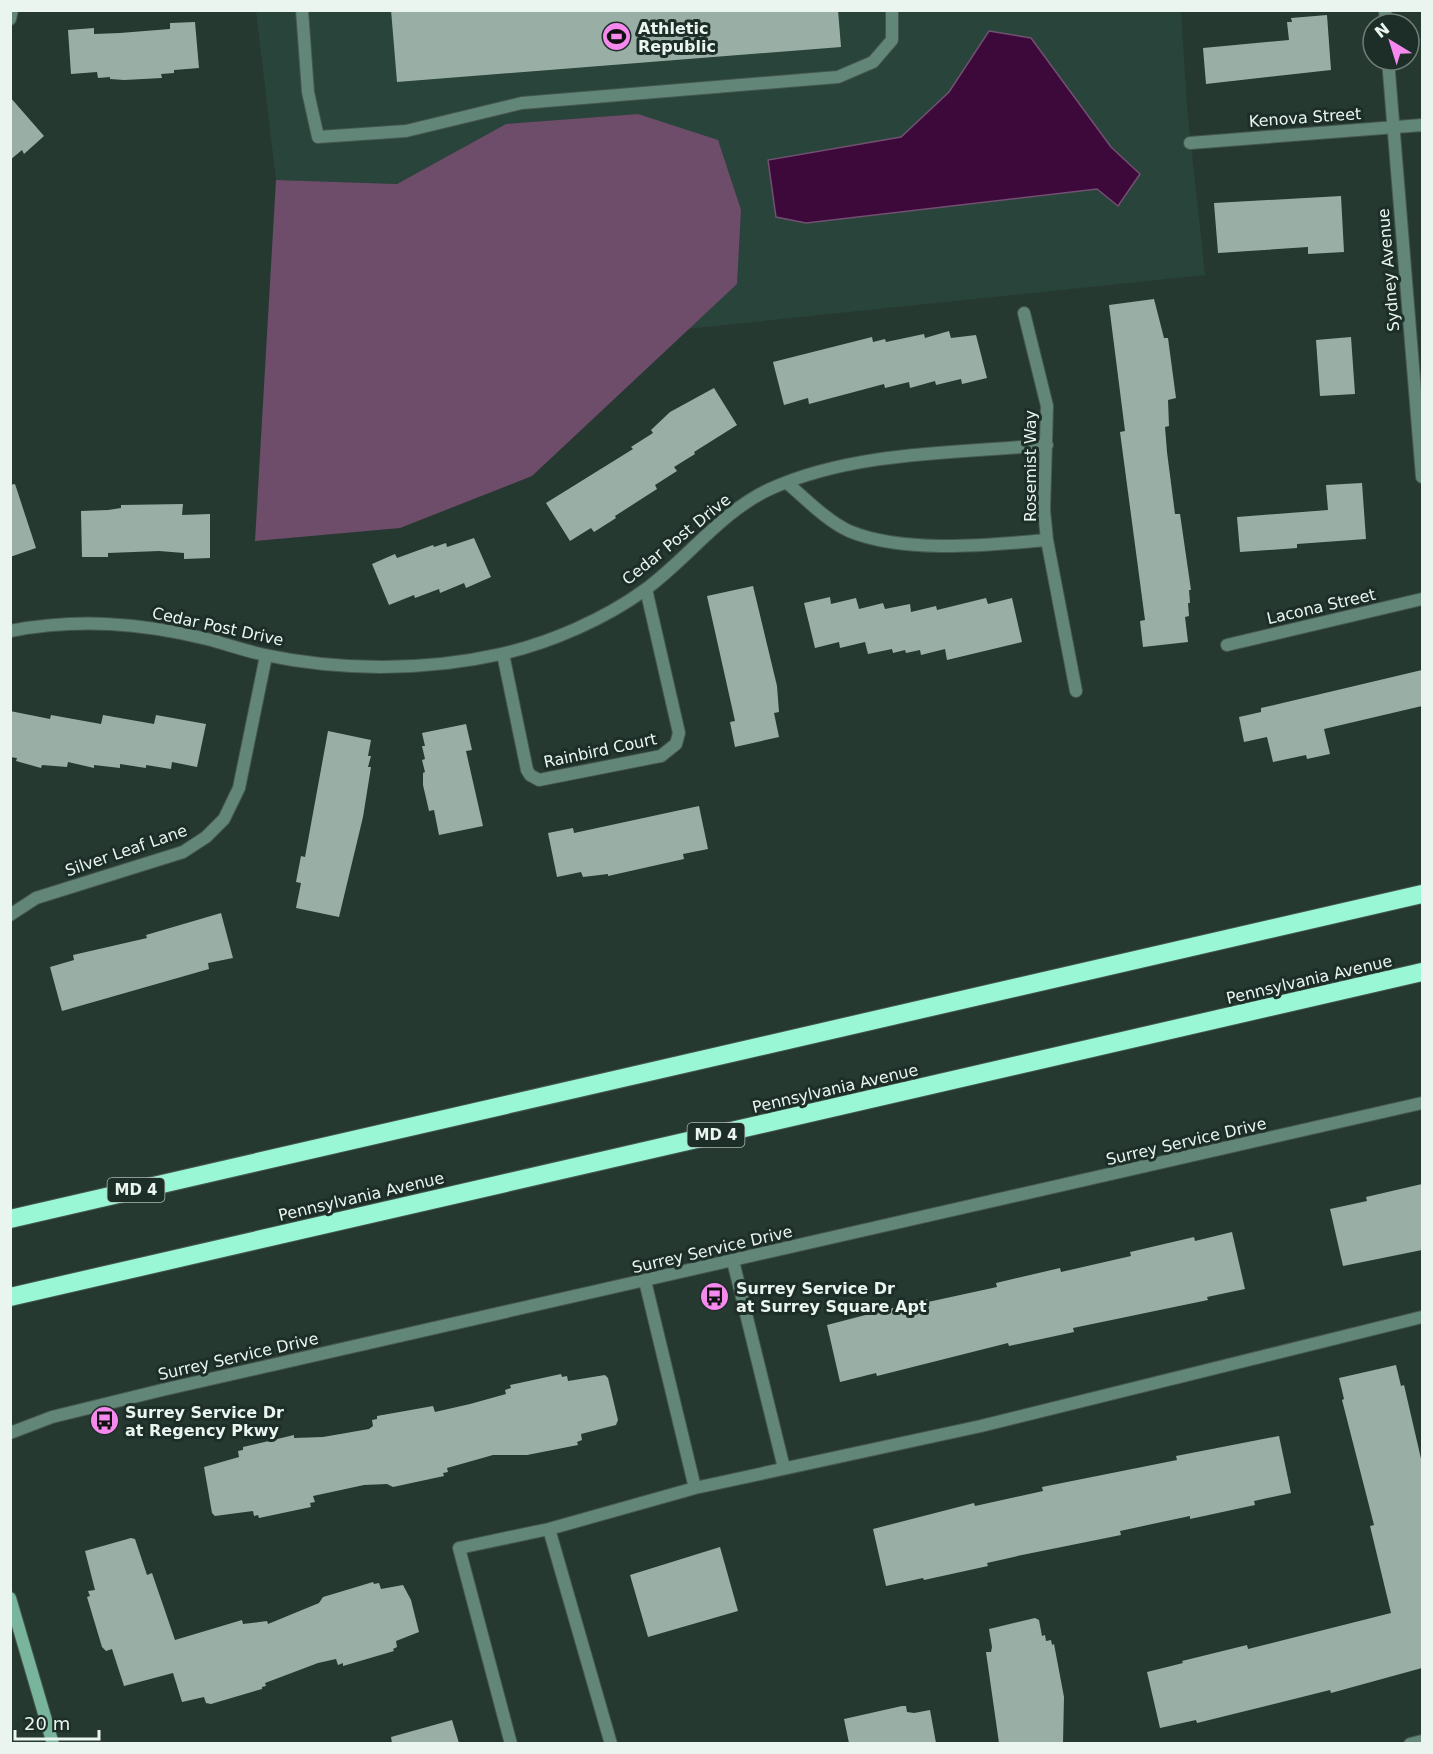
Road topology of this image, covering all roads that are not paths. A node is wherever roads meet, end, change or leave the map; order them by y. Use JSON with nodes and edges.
{"nodes":[{"id":1,"x":12,"y":10,"type":"edge"},
{"id":2,"x":303,"y":10,"type":"edge"},
{"id":3,"x":892,"y":10,"type":"edge"},
{"id":4,"x":10,"y":19,"type":"edge"},
{"id":5,"x":1389,"y":72,"type":"edge"},
{"id":6,"x":1422,"y":125,"type":"edge"},
{"id":7,"x":1393,"y":127,"type":"junction"},
{"id":8,"x":1190,"y":142,"type":"dead end"},
{"id":9,"x":1024,"y":313,"type":"dead end"},
{"id":10,"x":1047,"y":445,"type":"junction"},
{"id":11,"x":1422,"y":477,"type":"edge"},
{"id":12,"x":787,"y":483,"type":"junction"},
{"id":13,"x":1047,"y":540,"type":"junction"},
{"id":14,"x":646,"y":589,"type":"junction"},
{"id":15,"x":1422,"y":599,"type":"edge"},
{"id":16,"x":10,"y":631,"type":"edge"},
{"id":17,"x":1227,"y":645,"type":"dead end"},
{"id":18,"x":503,"y":654,"type":"junction"},
{"id":19,"x":266,"y":656,"type":"junction"},
{"id":20,"x":1076,"y":691,"type":"dead end"},
{"id":21,"x":1422,"y":894,"type":"edge"},
{"id":22,"x":10,"y":915,"type":"edge"},
{"id":23,"x":1422,"y":972,"type":"edge"},
{"id":24,"x":1422,"y":1103,"type":"edge"},
{"id":25,"x":10,"y":1219,"type":"edge"},
{"id":26,"x":733,"y":1261,"type":"junction"},
{"id":27,"x":645,"y":1281,"type":"junction"},
{"id":28,"x":10,"y":1297,"type":"edge"},
{"id":29,"x":1422,"y":1317,"type":"edge"},
{"id":30,"x":10,"y":1433,"type":"edge"},
{"id":31,"x":784,"y":1468,"type":"junction"},
{"id":32,"x":695,"y":1488,"type":"junction"},
{"id":33,"x":549,"y":1528,"type":"junction"},
{"id":34,"x":10,"y":1598,"type":"edge"},
{"id":35,"x":1422,"y":1741,"type":"edge"},
{"id":36,"x":53,"y":1743,"type":"edge"},
{"id":37,"x":511,"y":1743,"type":"edge"},
{"id":38,"x":611,"y":1743,"type":"edge"},
{"id":39,"x":1410,"y":1743,"type":"edge"}],
"edges":[{"from":1,"to":4,"type":"street"},
{"from":2,"to":3,"type":"street"},
{"from":5,"to":7,"type":"street","name":"Sydney Avenue"},
{"from":6,"to":7,"type":"street","name":"Kenova Street"},
{"from":7,"to":8,"type":"street","name":"Kenova Street"},
{"from":7,"to":11,"type":"street","name":"Sydney Avenue"},
{"from":9,"to":10,"type":"street","name":"Rosemist Way"},
{"from":10,"to":12,"type":"street","name":"Cedar Post Drive"},
{"from":10,"to":13,"type":"street","name":"Rosemist Way"},
{"from":12,"to":13,"type":"street"},
{"from":12,"to":14,"type":"street","name":"Cedar Post Drive"},
{"from":13,"to":20,"type":"street","name":"Rosemist Way"},
{"from":14,"to":18,"type":"street","name":"Cedar Post Drive"},
{"from":14,"to":18,"type":"street","name":"Rainbird Court"},
{"from":15,"to":17,"type":"street","name":"Lacona Street"},
{"from":16,"to":19,"type":"street","name":"Cedar Post Drive"},
{"from":18,"to":19,"type":"street","name":"Cedar Post Drive"},
{"from":19,"to":22,"type":"street","name":"Silver Leaf Lane"},
{"from":21,"to":25,"type":"highway","number":"MD 4"},
{"from":23,"to":28,"type":"highway","name":"Pennsylvania Avenue","number":"MD 4"},
{"from":24,"to":26,"type":"street","name":"Surrey Service Drive"},
{"from":26,"to":27,"type":"street","name":"Surrey Service Drive"},
{"from":26,"to":31,"type":"street"},
{"from":27,"to":30,"type":"street","name":"Surrey Service Drive"},
{"from":27,"to":32,"type":"street"},
{"from":29,"to":31,"type":"street"},
{"from":31,"to":32,"type":"street"},
{"from":32,"to":33,"type":"street"},
{"from":33,"to":37,"type":"street"},
{"from":33,"to":38,"type":"street"},
{"from":34,"to":36,"type":"street"},
{"from":35,"to":39,"type":"street"}]}
